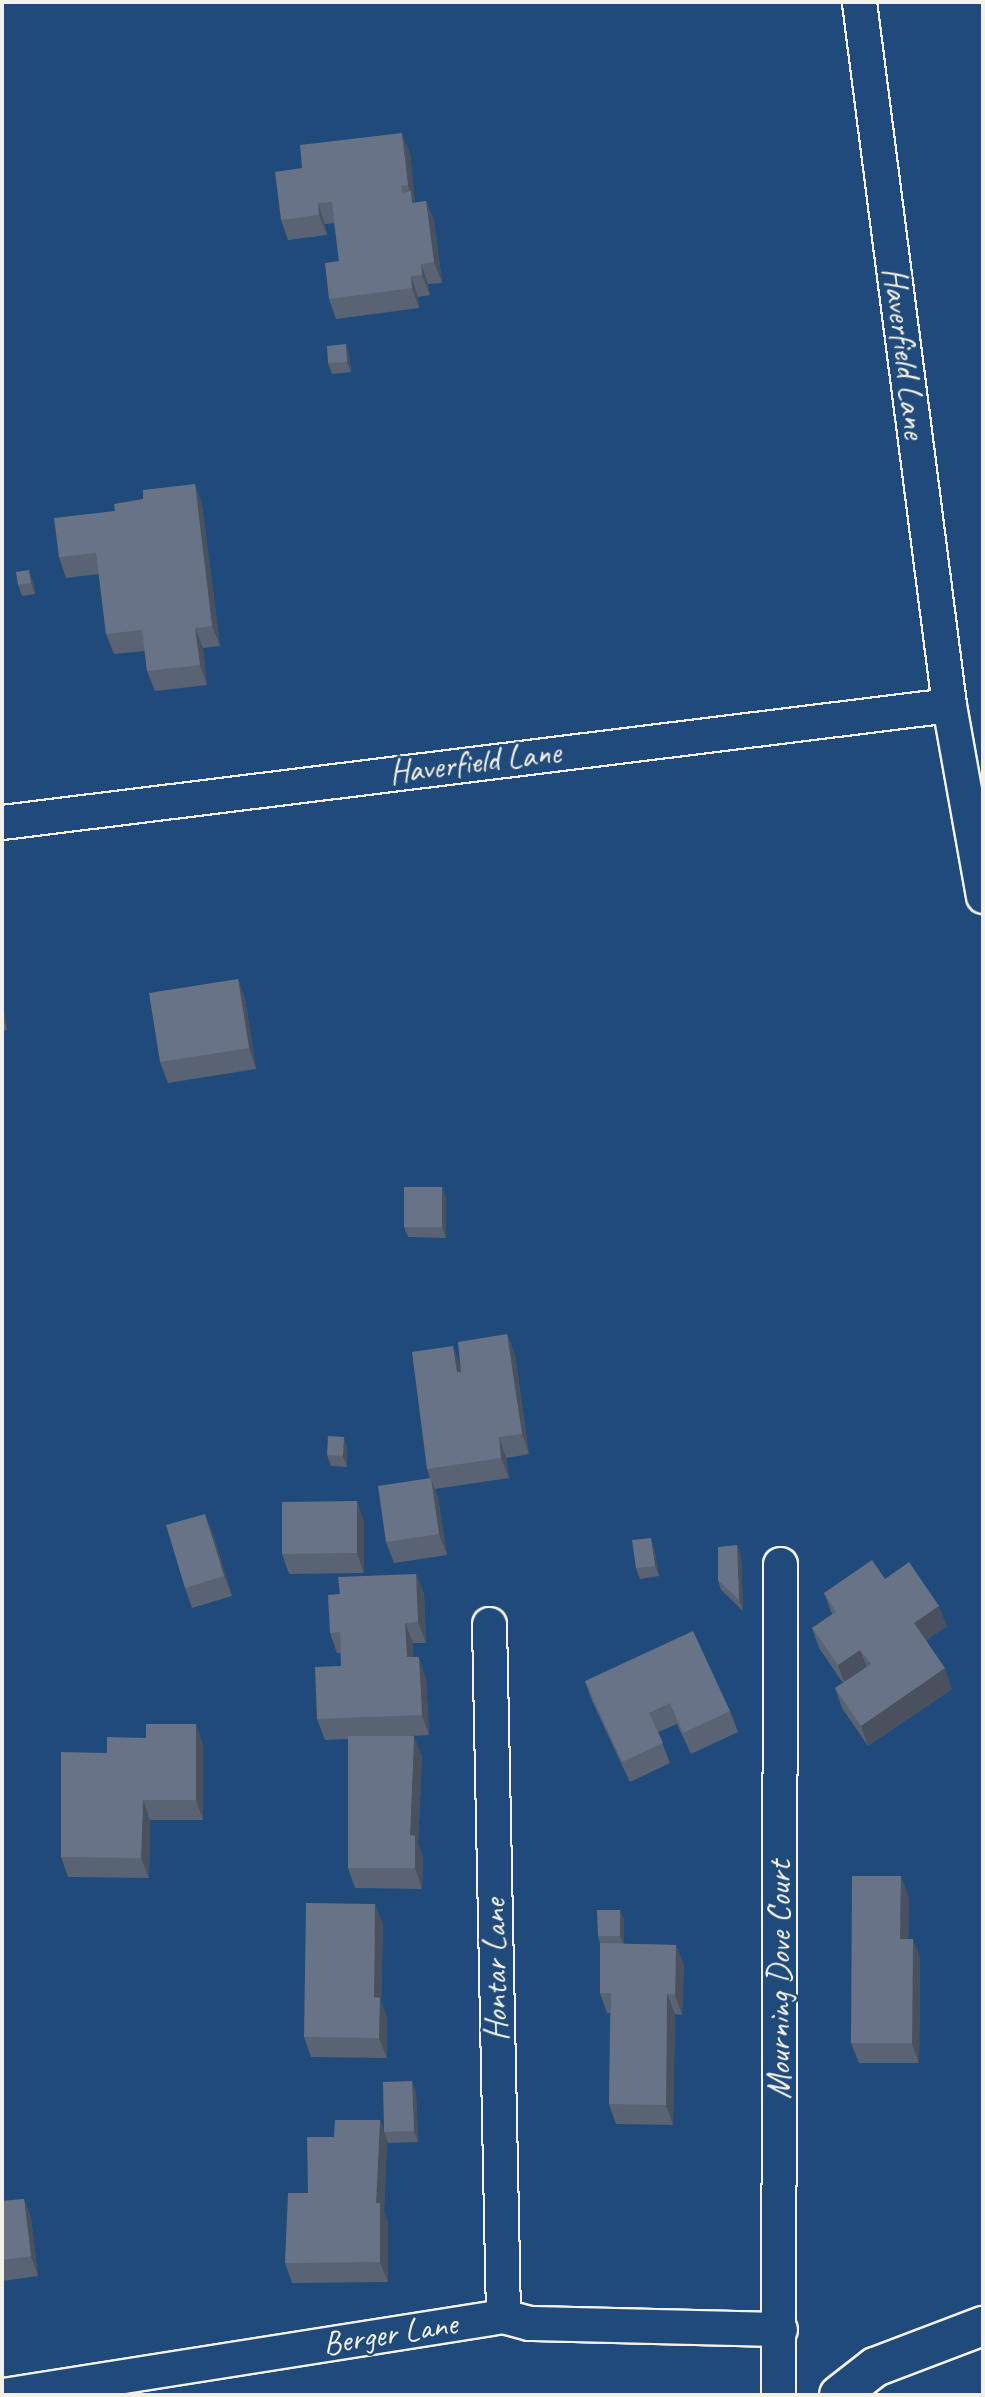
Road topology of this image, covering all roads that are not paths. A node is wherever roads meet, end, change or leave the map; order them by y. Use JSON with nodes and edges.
{"nodes":[{"id":1,"x":859,"y":2,"type":"edge"},
{"id":2,"x":949,"y":705,"type":"junction"},
{"id":3,"x":2,"y":822,"type":"edge"},
{"id":4,"x":983,"y":895,"type":"edge"},
{"id":5,"x":780,"y":1564,"type":"dead end"},
{"id":6,"x":489,"y":1624,"type":"dead end"},
{"id":7,"x":503,"y":2316,"type":"junction"},
{"id":8,"x":983,"y":2326,"type":"edge"},
{"id":9,"x":780,"y":2329,"type":"junction"},
{"id":10,"x":3,"y":2395,"type":"edge"},
{"id":11,"x":778,"y":2395,"type":"edge"},
{"id":12,"x":839,"y":2395,"type":"edge"}],
"edges":[{"from":1,"to":2,"type":"street","name":"Haverfield Lane"},
{"from":2,"to":3,"type":"street","name":"Haverfield Lane"},
{"from":2,"to":4,"type":"street","name":"Haverfield Lane"},
{"from":5,"to":9,"type":"street","name":"Mourning Dove Court"},
{"from":6,"to":7,"type":"street","name":"Hontar Lane"},
{"from":7,"to":9,"type":"street","name":"Berger Lane"},
{"from":7,"to":10,"type":"street","name":"Berger Lane"},
{"from":8,"to":12,"type":"street"},
{"from":9,"to":11,"type":"street","name":"Mourning Dove Court"}]}
